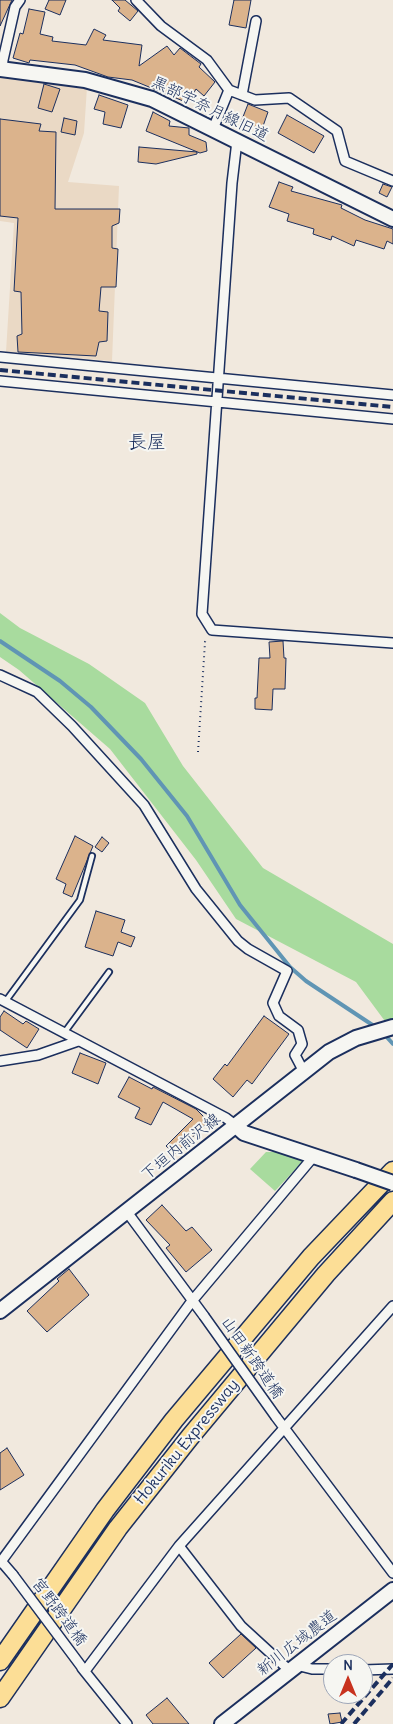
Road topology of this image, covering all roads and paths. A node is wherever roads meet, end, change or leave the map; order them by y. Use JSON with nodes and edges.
{"nodes":[{"id":1,"x":20,"y":0,"type":"edge"},
{"id":2,"x":136,"y":0,"type":"edge"},
{"id":3,"x":256,"y":22,"type":"dead end"},
{"id":4,"x":1,"y":69,"type":"edge"},
{"id":5,"x":229,"y":90,"type":"junction"},
{"id":6,"x":242,"y":95,"type":"junction"},
{"id":7,"x":213,"y":129,"type":"junction"},
{"id":8,"x":237,"y":141,"type":"junction"},
{"id":9,"x":393,"y":181,"type":"edge"},
{"id":10,"x":393,"y":219,"type":"edge"},
{"id":11,"x":0,"y":357,"type":"edge"},
{"id":12,"x":219,"y":377,"type":"junction"},
{"id":13,"x":0,"y":381,"type":"edge"},
{"id":14,"x":393,"y":395,"type":"edge"},
{"id":15,"x":218,"y":402,"type":"junction"},
{"id":16,"x":393,"y":419,"type":"edge"},
{"id":17,"x":212,"y":630,"type":"junction"},
{"id":18,"x":393,"y":642,"type":"edge"},
{"id":19,"x":0,"y":675,"type":"edge"},
{"id":20,"x":198,"y":752,"type":"dead end"},
{"id":21,"x":92,"y":856,"type":"dead end"},
{"id":22,"x":109,"y":972,"type":"dead end"},
{"id":23,"x":2,"y":1000,"type":"edge"},
{"id":24,"x":393,"y":1026,"type":"edge"},
{"id":25,"x":64,"y":1033,"type":"junction"},
{"id":26,"x":78,"y":1041,"type":"junction"},
{"id":27,"x":0,"y":1061,"type":"edge"},
{"id":28,"x":304,"y":1072,"type":"junction"},
{"id":29,"x":235,"y":1125,"type":"junction"},
{"id":30,"x":314,"y":1156,"type":"junction"},
{"id":31,"x":393,"y":1171,"type":"edge"},
{"id":32,"x":393,"y":1183,"type":"edge"},
{"id":33,"x":393,"y":1201,"type":"edge"},
{"id":34,"x":127,"y":1212,"type":"junction"},
{"id":35,"x":192,"y":1300,"type":"junction"},
{"id":36,"x":0,"y":1311,"type":"edge"},
{"id":37,"x":392,"y":1311,"type":"edge"},
{"id":38,"x":284,"y":1428,"type":"junction"},
{"id":39,"x":179,"y":1546,"type":"junction"},
{"id":40,"x":0,"y":1561,"type":"edge"},
{"id":41,"x":393,"y":1573,"type":"edge"},
{"id":42,"x":393,"y":1590,"type":"edge"},
{"id":43,"x":0,"y":1661,"type":"edge"},
{"id":44,"x":293,"y":1668,"type":"junction"},
{"id":45,"x":83,"y":1669,"type":"junction"},
{"id":46,"x":323,"y":1669,"type":"edge"},
{"id":47,"x":393,"y":1669,"type":"edge"},
{"id":48,"x":373,"y":1670,"type":"edge"},
{"id":49,"x":0,"y":1698,"type":"edge"},
{"id":50,"x":127,"y":1724,"type":"edge"},
{"id":51,"x":222,"y":1724,"type":"edge"}],
"edges":[{"from":1,"to":4,"type":"street"},
{"from":2,"to":5,"type":"street"},
{"from":3,"to":6,"type":"street"},
{"from":4,"to":7,"type":"street","name":"黒部宇奈月線旧道"},
{"from":5,"to":6,"type":"street"},
{"from":5,"to":7,"type":"street"},
{"from":6,"to":9,"type":"street"},
{"from":7,"to":8,"type":"street","name":"黒部宇奈月線旧道"},
{"from":8,"to":10,"type":"street","name":"黒部宇奈月線旧道"},
{"from":8,"to":12,"type":"street"},
{"from":11,"to":12,"type":"street"},
{"from":12,"to":14,"type":"street"},
{"from":12,"to":15,"type":"street"},
{"from":13,"to":15,"type":"street"},
{"from":15,"to":16,"type":"street"},
{"from":15,"to":17,"type":"street"},
{"from":17,"to":18,"type":"street"},
{"from":17,"to":20,"type":"path"},
{"from":19,"to":28,"type":"street"},
{"from":21,"to":23,"type":"lane"},
{"from":22,"to":25,"type":"lane"},
{"from":23,"to":25,"type":"street"},
{"from":24,"to":28,"type":"street","name":"下垣内前沢線"},
{"from":25,"to":26,"type":"street"},
{"from":26,"to":27,"type":"street"},
{"from":26,"to":29,"type":"street"},
{"from":28,"to":29,"type":"street","name":"下垣内前沢線"},
{"from":29,"to":30,"type":"street"},
{"from":29,"to":34,"type":"street","name":"下垣内前沢線"},
{"from":30,"to":32,"type":"street","bridge":true},
{"from":30,"to":35,"type":"street"},
{"from":31,"to":43,"type":"highway","name":"Hokuriku Expressway"},
{"from":33,"to":49,"type":"highway","name":"Hokuriku Expressway"},
{"from":34,"to":35,"type":"street","name":"山田新跨道橋"},
{"from":34,"to":36,"type":"street","name":"下垣内前沢線"},
{"from":35,"to":38,"type":"street","name":"山田新跨道橋","bridge":true},
{"from":35,"to":40,"type":"street"},
{"from":37,"to":38,"type":"street"},
{"from":38,"to":39,"type":"street"},
{"from":38,"to":41,"type":"street","name":"山田新跨道橋"},
{"from":39,"to":44,"type":"street"},
{"from":39,"to":45,"type":"street"},
{"from":40,"to":45,"type":"street","name":"宮野跨道橋","bridge":true},
{"from":42,"to":44,"type":"street","name":"新川広域農道"},
{"from":44,"to":46,"type":"street"},
{"from":44,"to":51,"type":"street","name":"新川広域農道"},
{"from":45,"to":50,"type":"street","name":"宮野跨道橋"},
{"from":47,"to":48,"type":"street"}]}
